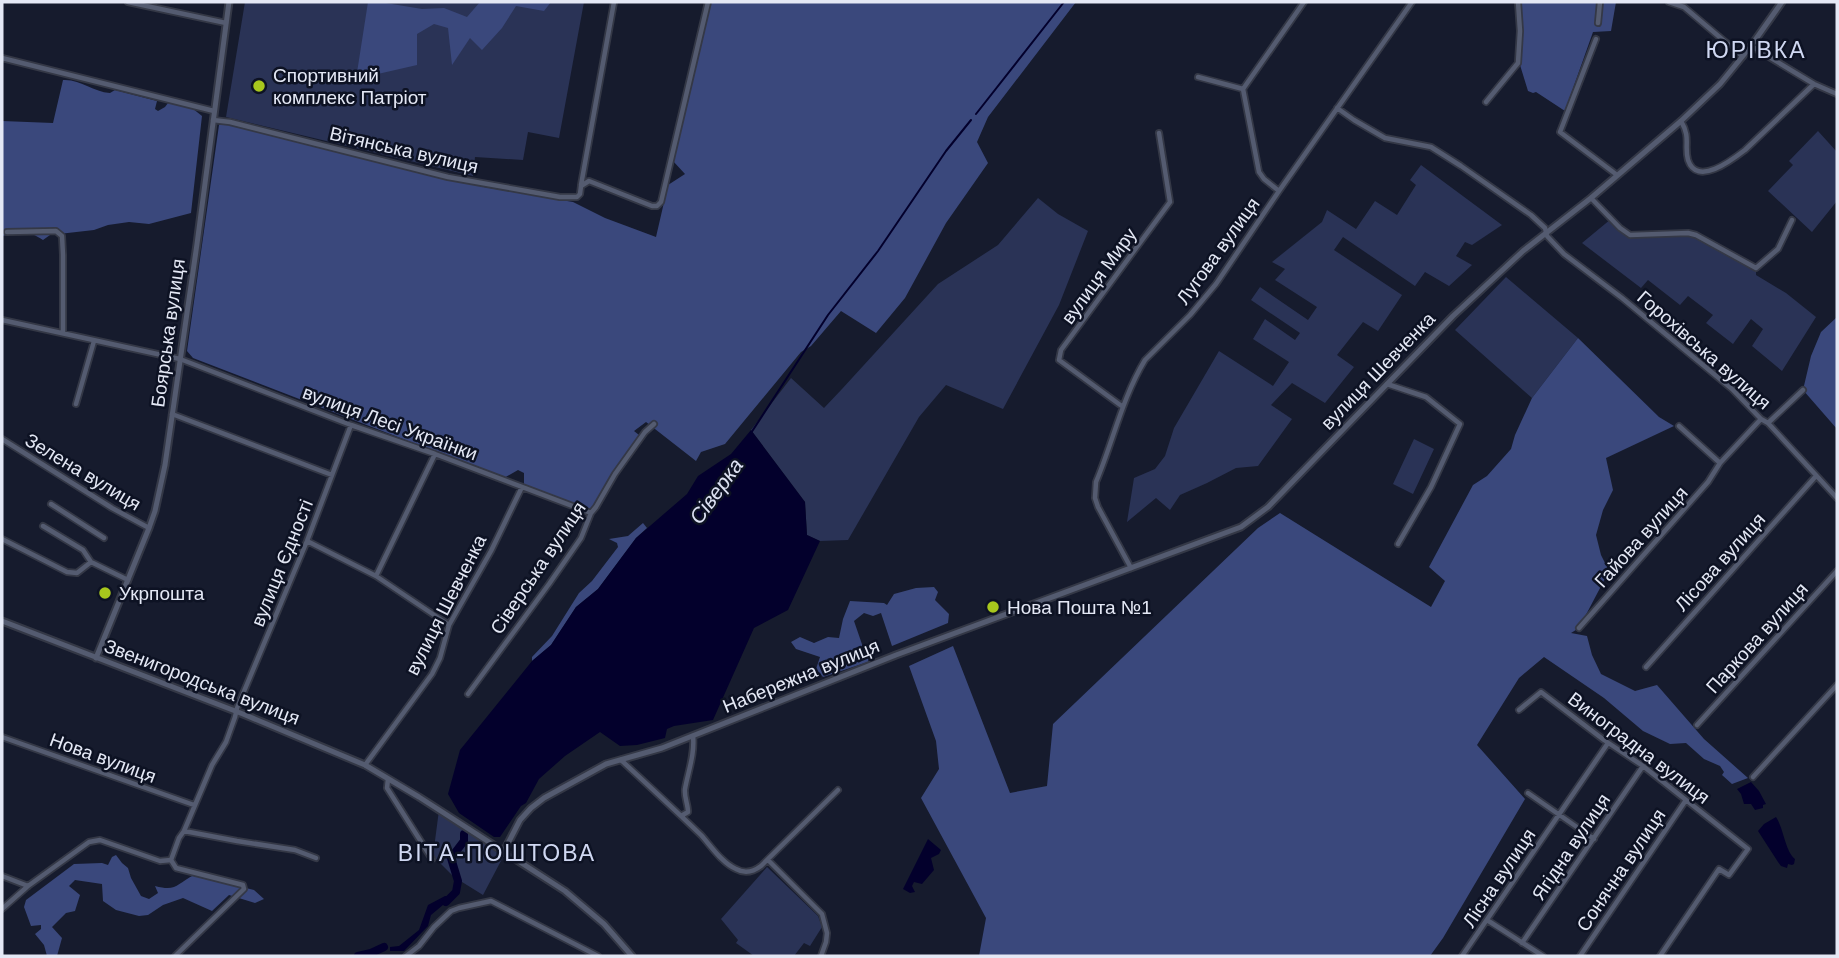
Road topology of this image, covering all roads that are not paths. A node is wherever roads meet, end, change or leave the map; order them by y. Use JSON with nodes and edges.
{"nodes":[{"id":1,"x":128,"y":2,"type":"edge"},
{"id":2,"x":229,"y":2,"type":"edge"},
{"id":3,"x":614,"y":2,"type":"edge"},
{"id":4,"x":708,"y":2,"type":"edge"},
{"id":5,"x":1304,"y":2,"type":"edge"},
{"id":6,"x":1412,"y":2,"type":"edge"},
{"id":7,"x":1518,"y":2,"type":"edge"},
{"id":8,"x":1600,"y":2,"type":"edge"},
{"id":9,"x":1669,"y":2,"type":"edge"},
{"id":10,"x":1782,"y":2,"type":"edge"},
{"id":11,"x":1686,"y":4,"type":"edge"},
{"id":12,"x":226,"y":23,"type":"junction"},
{"id":13,"x":1598,"y":23,"type":"dead end"},
{"id":14,"x":1596,"y":38,"type":"dead end"},
{"id":15,"x":1751,"y":46,"type":"junction"},
{"id":16,"x":1742,"y":56,"type":"junction"},
{"id":17,"x":2,"y":58,"type":"edge"},
{"id":18,"x":1198,"y":77,"type":"dead end"},
{"id":19,"x":1814,"y":84,"type":"junction"},
{"id":20,"x":1243,"y":89,"type":"junction"},
{"id":21,"x":1837,"y":94,"type":"edge"},
{"id":22,"x":1486,"y":102,"type":"dead end"},
{"id":23,"x":1338,"y":108,"type":"junction"},
{"id":24,"x":214,"y":111,"type":"junction"},
{"id":25,"x":214,"y":120,"type":"junction"},
{"id":26,"x":1681,"y":121,"type":"junction"},
{"id":27,"x":1159,"y":133,"type":"dead end"},
{"id":28,"x":1617,"y":175,"type":"junction"},
{"id":29,"x":581,"y":186,"type":"junction"},
{"id":30,"x":1279,"y":191,"type":"junction"},
{"id":31,"x":1591,"y":198,"type":"junction"},
{"id":32,"x":1792,"y":220,"type":"dead end"},
{"id":33,"x":8,"y":232,"type":"dead end"},
{"id":34,"x":1546,"y":232,"type":"junction"},
{"id":35,"x":2,"y":320,"type":"edge"},
{"id":36,"x":63,"y":333,"type":"junction"},
{"id":37,"x":94,"y":341,"type":"junction"},
{"id":38,"x":180,"y":359,"type":"junction"},
{"id":39,"x":1387,"y":384,"type":"junction"},
{"id":40,"x":1803,"y":390,"type":"dead end"},
{"id":41,"x":76,"y":404,"type":"dead end"},
{"id":42,"x":1123,"y":407,"type":"junction"},
{"id":43,"x":172,"y":414,"type":"junction"},
{"id":44,"x":1761,"y":419,"type":"junction"},
{"id":45,"x":1768,"y":423,"type":"junction"},
{"id":46,"x":654,"y":424,"type":"dead end"},
{"id":47,"x":351,"y":425,"type":"junction"},
{"id":48,"x":1679,"y":426,"type":"dead end"},
{"id":49,"x":2,"y":439,"type":"edge"},
{"id":50,"x":435,"y":454,"type":"junction"},
{"id":51,"x":1720,"y":463,"type":"junction"},
{"id":52,"x":332,"y":474,"type":"junction"},
{"id":53,"x":1816,"y":476,"type":"junction"},
{"id":54,"x":522,"y":487,"type":"junction"},
{"id":55,"x":1837,"y":498,"type":"edge"},
{"id":56,"x":51,"y":504,"type":"dead end"},
{"id":57,"x":591,"y":513,"type":"junction"},
{"id":58,"x":43,"y":526,"type":"dead end"},
{"id":59,"x":149,"y":528,"type":"junction"},
{"id":60,"x":104,"y":538,"type":"dead end"},
{"id":61,"x":2,"y":539,"type":"edge"},
{"id":62,"x":307,"y":541,"type":"junction"},
{"id":63,"x":1398,"y":544,"type":"dead end"},
{"id":64,"x":91,"y":562,"type":"junction"},
{"id":65,"x":1131,"y":568,"type":"junction"},
{"id":66,"x":1837,"y":571,"type":"edge"},
{"id":67,"x":376,"y":576,"type":"junction"},
{"id":68,"x":128,"y":580,"type":"junction"},
{"id":69,"x":2,"y":621,"type":"edge"},
{"id":70,"x":449,"y":625,"type":"junction"},
{"id":71,"x":1579,"y":628,"type":"dead end"},
{"id":72,"x":921,"y":645,"type":"joint"},
{"id":73,"x":96,"y":658,"type":"junction"},
{"id":74,"x":1646,"y":667,"type":"dead end"},
{"id":75,"x":1837,"y":685,"type":"edge"},
{"id":76,"x":468,"y":694,"type":"dead end"},
{"id":77,"x":1519,"y":709,"type":"dead end"},
{"id":78,"x":236,"y":712,"type":"junction"},
{"id":79,"x":1697,"y":724,"type":"dead end"},
{"id":80,"x":694,"y":736,"type":"junction"},
{"id":81,"x":2,"y":737,"type":"edge"},
{"id":82,"x":1608,"y":743,"type":"junction"},
{"id":83,"x":621,"y":760,"type":"junction"},
{"id":84,"x":365,"y":765,"type":"junction"},
{"id":85,"x":1643,"y":766,"type":"junction"},
{"id":86,"x":1753,"y":777,"type":"dead end"},
{"id":87,"x":388,"y":778,"type":"junction"},
{"id":88,"x":838,"y":790,"type":"dead end"},
{"id":89,"x":1528,"y":793,"type":"dead end"},
{"id":90,"x":1686,"y":800,"type":"junction"},
{"id":91,"x":194,"y":805,"type":"junction"},
{"id":92,"x":1559,"y":815,"type":"junction"},
{"id":93,"x":681,"y":816,"type":"junction"},
{"id":94,"x":184,"y":831,"type":"junction"},
{"id":95,"x":1594,"y":839,"type":"junction"},
{"id":96,"x":504,"y":851,"type":"junction"},
{"id":97,"x":316,"y":858,"type":"dead end"},
{"id":98,"x":432,"y":859,"type":"dead end"},
{"id":99,"x":171,"y":860,"type":"junction"},
{"id":100,"x":768,"y":860,"type":"junction"},
{"id":101,"x":2,"y":876,"type":"edge"},
{"id":102,"x":29,"y":886,"type":"junction"},
{"id":103,"x":2,"y":909,"type":"edge"},
{"id":104,"x":1487,"y":920,"type":"junction"},
{"id":105,"x":1522,"y":943,"type":"junction"},
{"id":106,"x":175,"y":956,"type":"edge"},
{"id":107,"x":407,"y":956,"type":"edge"},
{"id":108,"x":598,"y":956,"type":"edge"},
{"id":109,"x":632,"y":956,"type":"edge"},
{"id":110,"x":821,"y":956,"type":"edge"},
{"id":111,"x":1462,"y":956,"type":"edge"},
{"id":112,"x":1543,"y":956,"type":"edge"},
{"id":113,"x":1580,"y":956,"type":"edge"},
{"id":114,"x":1660,"y":956,"type":"edge"}],
"edges":[{"from":1,"to":12,"type":"street"},
{"from":2,"to":12,"type":"street","name":"Боярська вулиця"},
{"from":3,"to":29,"type":"street"},
{"from":4,"to":29,"type":"street","name":"Вітянська вулиця"},
{"from":5,"to":20,"type":"street"},
{"from":6,"to":23,"type":"street","name":"Лугова вулиця"},
{"from":7,"to":22,"type":"street"},
{"from":8,"to":13,"type":"street"},
{"from":9,"to":11,"type":"street"},
{"from":10,"to":15,"type":"street","name":"вулиця Шевченка"},
{"from":11,"to":16,"type":"street"},
{"from":12,"to":24,"type":"street","name":"Боярська вулиця"},
{"from":14,"to":28,"type":"street"},
{"from":15,"to":16,"type":"street","name":"вулиця Шевченка"},
{"from":15,"to":19,"type":"street"},
{"from":16,"to":26,"type":"street","name":"вулиця Шевченка"},
{"from":17,"to":24,"type":"street"},
{"from":18,"to":20,"type":"street"},
{"from":19,"to":21,"type":"street"},
{"from":19,"to":26,"type":"street"},
{"from":20,"to":30,"type":"street"},
{"from":23,"to":30,"type":"street","name":"Лугова вулиця"},
{"from":23,"to":34,"type":"street","name":"Горохівська вулиця"},
{"from":24,"to":25,"type":"street","name":"Боярська вулиця"},
{"from":25,"to":29,"type":"street","name":"Вітянська вулиця"},
{"from":25,"to":38,"type":"street","name":"Боярська вулиця"},
{"from":26,"to":28,"type":"street","name":"вулиця Шевченка"},
{"from":27,"to":42,"type":"street","name":"вулиця Миру"},
{"from":28,"to":31,"type":"street","name":"вулиця Шевченка"},
{"from":30,"to":42,"type":"street","name":"Лугова вулиця"},
{"from":31,"to":32,"type":"street"},
{"from":31,"to":34,"type":"street","name":"вулиця Шевченка"},
{"from":33,"to":36,"type":"street"},
{"from":34,"to":39,"type":"street","name":"вулиця Шевченка"},
{"from":34,"to":44,"type":"street","name":"Горохівська вулиця"},
{"from":35,"to":36,"type":"street","name":"вулиця Лесі Українки"},
{"from":36,"to":37,"type":"street","name":"вулиця Лесі Українки"},
{"from":37,"to":38,"type":"street","name":"вулиця Лесі Українки"},
{"from":37,"to":41,"type":"street"},
{"from":38,"to":43,"type":"street","name":"Боярська вулиця"},
{"from":38,"to":47,"type":"street","name":"вулиця Лесі Українки"},
{"from":39,"to":63,"type":"street"},
{"from":39,"to":65,"type":"street","name":"вулиця Шевченка"},
{"from":40,"to":45,"type":"street"},
{"from":42,"to":65,"type":"street","name":"Лугова вулиця"},
{"from":43,"to":52,"type":"street"},
{"from":43,"to":59,"type":"street","name":"Боярська вулиця"},
{"from":44,"to":45,"type":"street","name":"Горохівська вулиця"},
{"from":44,"to":51,"type":"street","name":"Гайова вулиця"},
{"from":45,"to":53,"type":"street","name":"Горохівська вулиця"},
{"from":46,"to":57,"type":"street","name":"Сіверська вулиця"},
{"from":47,"to":50,"type":"street","name":"вулиця Лесі Українки"},
{"from":47,"to":52,"type":"street","name":"вулиця Єдності"},
{"from":48,"to":51,"type":"street"},
{"from":49,"to":59,"type":"street","name":"Зелена вулиця"},
{"from":50,"to":54,"type":"street","name":"вулиця Лесі Українки"},
{"from":50,"to":67,"type":"street"},
{"from":51,"to":71,"type":"street","name":"Гайова вулиця"},
{"from":52,"to":62,"type":"street","name":"вулиця Єдності"},
{"from":53,"to":55,"type":"street","name":"Горохівська вулиця"},
{"from":53,"to":74,"type":"street","name":"Лісова вулиця"},
{"from":54,"to":57,"type":"street","name":"вулиця Лесі Українки"},
{"from":54,"to":70,"type":"street","name":"вулиця Шевченка"},
{"from":56,"to":60,"type":"street"},
{"from":57,"to":76,"type":"street","name":"Сіверська вулиця"},
{"from":58,"to":64,"type":"street"},
{"from":59,"to":68,"type":"street","name":"Боярська вулиця"},
{"from":61,"to":64,"type":"street"},
{"from":62,"to":67,"type":"street"},
{"from":62,"to":78,"type":"street","name":"вулиця Єдності"},
{"from":64,"to":68,"type":"street"},
{"from":65,"to":72,"type":"street","name":"вулиця Шевченка"},
{"from":66,"to":79,"type":"street","name":"Паркова вулиця"},
{"from":67,"to":70,"type":"street"},
{"from":68,"to":73,"type":"street","name":"Боярська вулиця"},
{"from":69,"to":73,"type":"street","name":"Звенигородська вулиця"},
{"from":70,"to":84,"type":"street","name":"вулиця Шевченка"},
{"from":72,"to":80,"type":"street","name":"Набережна вулиця"},
{"from":73,"to":78,"type":"street","name":"Звенигородська вулиця"},
{"from":75,"to":86,"type":"street"},
{"from":77,"to":82,"type":"street","name":"Виноградна вулиця"},
{"from":78,"to":84,"type":"street","name":"Звенигородська вулиця"},
{"from":78,"to":91,"type":"street"},
{"from":80,"to":83,"type":"street","name":"Набережна вулиця"},
{"from":80,"to":93,"type":"street"},
{"from":81,"to":91,"type":"street","name":"Нова вулиця"},
{"from":82,"to":85,"type":"street","name":"Виноградна вулиця"},
{"from":82,"to":92,"type":"street","name":"Лісна вулиця"},
{"from":83,"to":93,"type":"street"},
{"from":83,"to":96,"type":"street","name":"Набережна вулиця"},
{"from":84,"to":87,"type":"street","name":"Звенигородська вулиця"},
{"from":85,"to":90,"type":"street","name":"Виноградна вулиця"},
{"from":85,"to":95,"type":"street","name":"Ягідна вулиця"},
{"from":87,"to":96,"type":"street","name":"Звенигородська вулиця"},
{"from":87,"to":98,"type":"street"},
{"from":88,"to":100,"type":"street"},
{"from":89,"to":92,"type":"street"},
{"from":90,"to":113,"type":"street","name":"Сонячна вулиця"},
{"from":90,"to":114,"type":"street","name":"Виноградна вулиця"},
{"from":91,"to":94,"type":"street"},
{"from":92,"to":95,"type":"street"},
{"from":92,"to":104,"type":"street","name":"Лісна вулиця"},
{"from":93,"to":100,"type":"street"},
{"from":94,"to":97,"type":"street"},
{"from":94,"to":99,"type":"street"},
{"from":95,"to":105,"type":"street","name":"Ягідна вулиця"},
{"from":96,"to":109,"type":"street","name":"Звенигородська вулиця"},
{"from":99,"to":102,"type":"street"},
{"from":99,"to":106,"type":"street"},
{"from":100,"to":110,"type":"street"},
{"from":101,"to":102,"type":"street"},
{"from":102,"to":103,"type":"street"},
{"from":104,"to":105,"type":"street"},
{"from":104,"to":111,"type":"street","name":"Лісна вулиця"},
{"from":105,"to":112,"type":"street"},
{"from":107,"to":108,"type":"street"}]}
